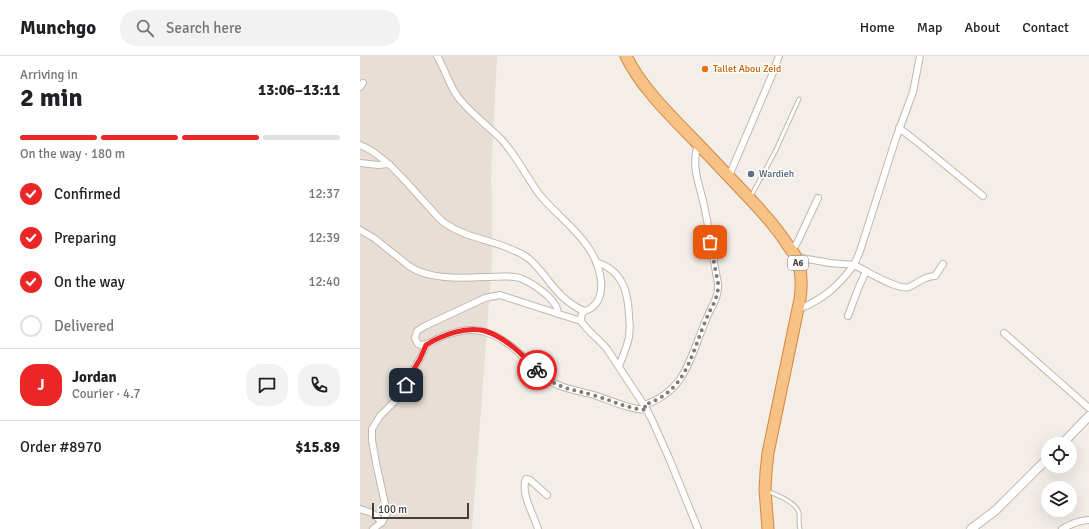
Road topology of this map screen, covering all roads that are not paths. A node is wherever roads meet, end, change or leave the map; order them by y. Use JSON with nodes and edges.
{"nodes":[{"id":1,"x":437,"y":56,"type":"edge"},
{"id":2,"x":626,"y":56,"type":"edge"},
{"id":3,"x":779,"y":56,"type":"edge"},
{"id":4,"x":920,"y":56,"type":"edge"},
{"id":5,"x":799,"y":99,"type":"dead end"},
{"id":6,"x":899,"y":128,"type":"junction"},
{"id":7,"x":360,"y":144,"type":"edge"},
{"id":8,"x":698,"y":144,"type":"junction"},
{"id":9,"x":360,"y":162,"type":"edge"},
{"id":10,"x":389,"y":164,"type":"junction"},
{"id":11,"x":729,"y":176,"type":"junction"},
{"id":12,"x":983,"y":196,"type":"dead end"},
{"id":13,"x":818,"y":198,"type":"dead end"},
{"id":14,"x":750,"y":199,"type":"junction"},
{"id":15,"x":360,"y":230,"type":"edge"},
{"id":16,"x":794,"y":254,"type":"junction"},
{"id":17,"x":596,"y":262,"type":"junction"},
{"id":18,"x":943,"y":264,"type":"dead end"},
{"id":19,"x":854,"y":265,"type":"junction"},
{"id":20,"x":866,"y":271,"type":"junction"},
{"id":21,"x":799,"y":309,"type":"junction"},
{"id":22,"x":584,"y":311,"type":"junction"},
{"id":23,"x":558,"y":314,"type":"junction"},
{"id":24,"x":848,"y":316,"type":"dead end"},
{"id":25,"x":581,"y":321,"type":"junction"},
{"id":26,"x":1004,"y":333,"type":"dead end"},
{"id":27,"x":426,"y":345,"type":"junction"},
{"id":28,"x":619,"y":366,"type":"junction"},
{"id":29,"x":645,"y":408,"type":"junction"},
{"id":30,"x":1089,"y":408,"type":"edge"},
{"id":31,"x":1089,"y":416,"type":"edge"},
{"id":32,"x":1069,"y":437,"type":"edge"},
{"id":33,"x":1041,"y":465,"type":"edge"},
{"id":34,"x":765,"y":490,"type":"junction"},
{"id":35,"x":547,"y":495,"type":"dead end"},
{"id":36,"x":360,"y":509,"type":"edge"},
{"id":37,"x":1089,"y":520,"type":"edge"},
{"id":38,"x":382,"y":522,"type":"junction"},
{"id":39,"x":373,"y":529,"type":"edge"},
{"id":40,"x":538,"y":529,"type":"edge"},
{"id":41,"x":698,"y":529,"type":"edge"},
{"id":42,"x":768,"y":529,"type":"edge"},
{"id":43,"x":800,"y":529,"type":"edge"},
{"id":44,"x":971,"y":529,"type":"edge"},
{"id":45,"x":1062,"y":529,"type":"edge"}],
"edges":[{"from":1,"to":17,"type":"street"},
{"from":2,"to":8,"type":"highway","number":"A6"},
{"from":3,"to":11,"type":"street"},
{"from":4,"to":6,"type":"street"},
{"from":5,"to":14,"type":"lane"},
{"from":6,"to":12,"type":"street"},
{"from":6,"to":19,"type":"street"},
{"from":7,"to":10,"type":"street"},
{"from":8,"to":11,"type":"highway","number":"A6"},
{"from":8,"to":29,"type":"street"},
{"from":9,"to":10,"type":"street"},
{"from":10,"to":22,"type":"street"},
{"from":11,"to":14,"type":"highway","number":"A6"},
{"from":13,"to":16,"type":"street"},
{"from":14,"to":16,"type":"highway","number":"A6"},
{"from":15,"to":23,"type":"street"},
{"from":16,"to":19,"type":"street"},
{"from":16,"to":21,"type":"highway","number":"A6"},
{"from":17,"to":22,"type":"street"},
{"from":17,"to":28,"type":"street"},
{"from":18,"to":20,"type":"street"},
{"from":19,"to":20,"type":"street"},
{"from":19,"to":21,"type":"street"},
{"from":20,"to":24,"type":"street"},
{"from":21,"to":34,"type":"highway","number":"A6"},
{"from":22,"to":25,"type":"street"},
{"from":23,"to":25,"type":"street"},
{"from":23,"to":27,"type":"street"},
{"from":25,"to":28,"type":"street"},
{"from":26,"to":30,"type":"street"},
{"from":27,"to":29,"type":"street"},
{"from":27,"to":38,"type":"street"},
{"from":28,"to":29,"type":"street"},
{"from":29,"to":41,"type":"street"},
{"from":31,"to":32,"type":"street"},
{"from":33,"to":44,"type":"street"},
{"from":34,"to":42,"type":"highway","number":"A6"},
{"from":34,"to":43,"type":"lane"},
{"from":35,"to":40,"type":"street"},
{"from":36,"to":38,"type":"street"},
{"from":37,"to":45,"type":"street"},
{"from":38,"to":39,"type":"street"}]}
